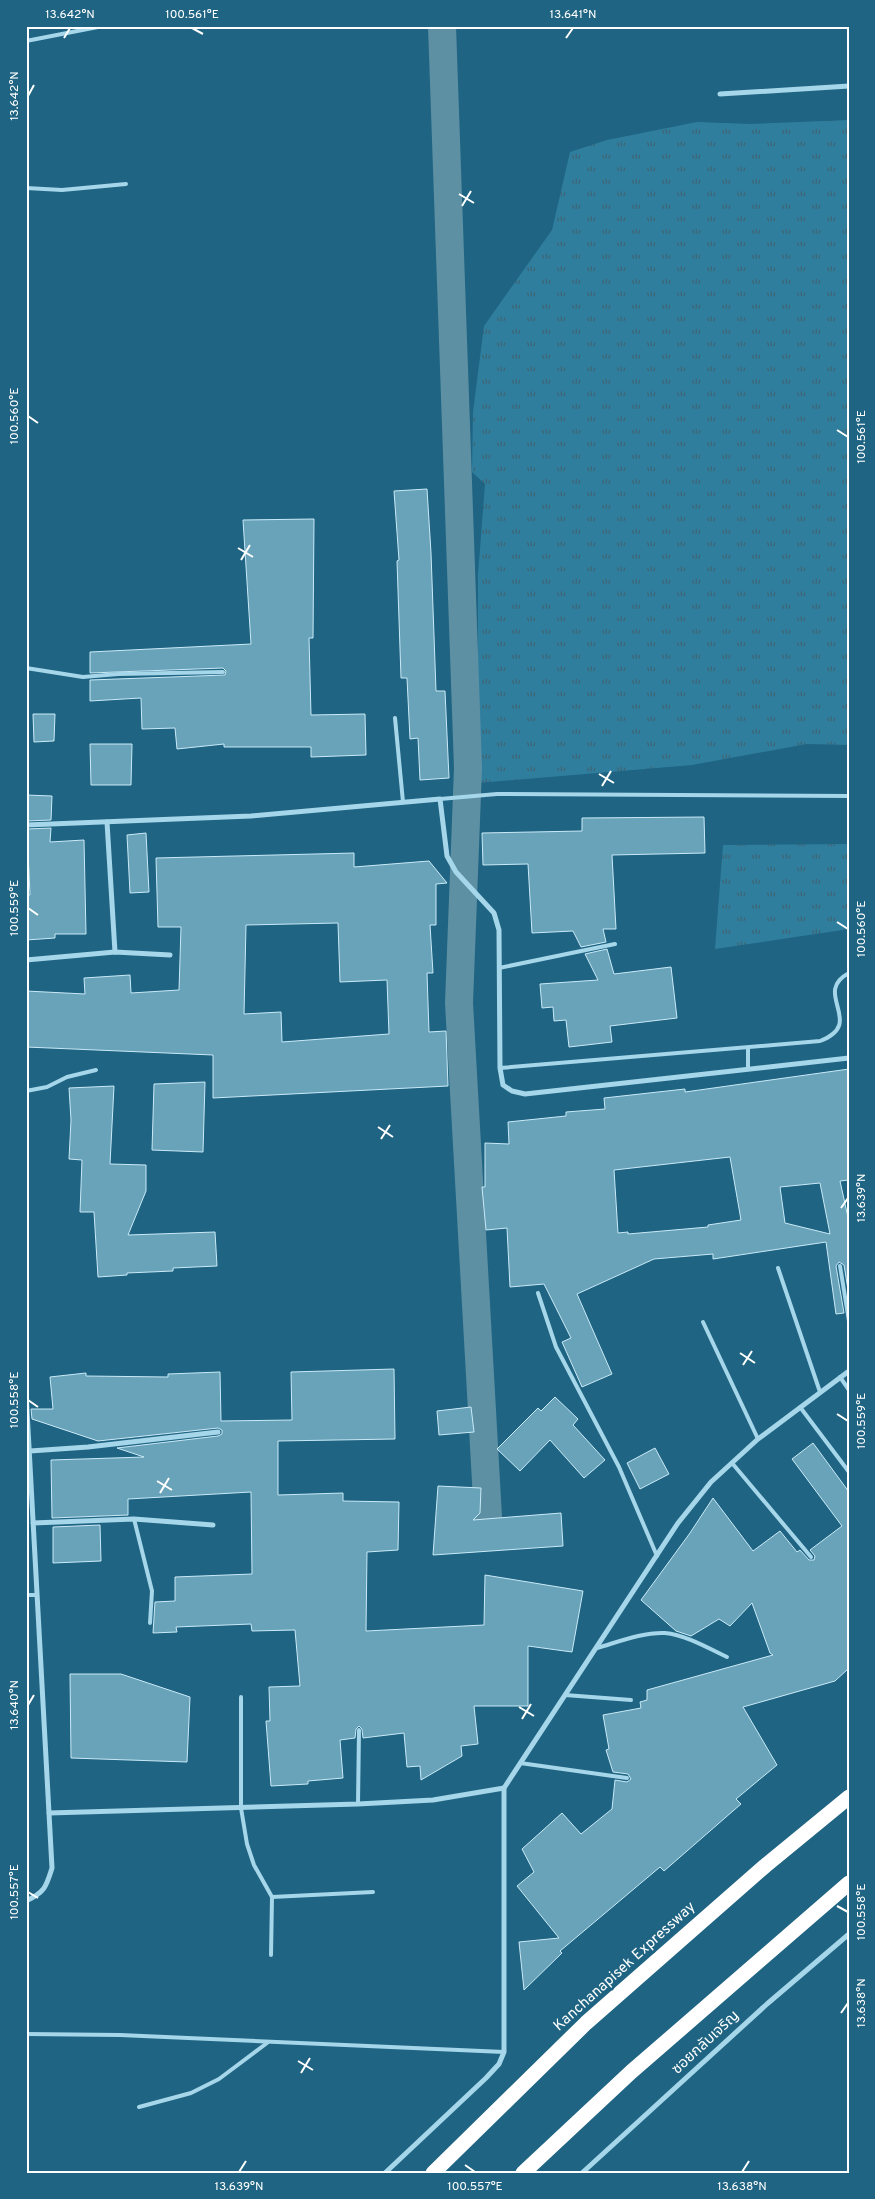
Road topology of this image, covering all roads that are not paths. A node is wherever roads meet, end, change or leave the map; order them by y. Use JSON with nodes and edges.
{"nodes":[{"id":1,"x":103,"y":26,"type":"edge"},
{"id":2,"x":26,"y":41,"type":"edge"},
{"id":3,"x":849,"y":86,"type":"edge"},
{"id":4,"x":720,"y":94,"type":"dead end"},
{"id":5,"x":126,"y":184,"type":"dead end"},
{"id":6,"x":26,"y":188,"type":"edge"},
{"id":7,"x":26,"y":668,"type":"edge"},
{"id":8,"x":223,"y":672,"type":"dead end"},
{"id":9,"x":395,"y":718,"type":"dead end"},
{"id":10,"x":849,"y":796,"type":"edge"},
{"id":11,"x":440,"y":799,"type":"junction"},
{"id":12,"x":403,"y":802,"type":"junction"},
{"id":13,"x":107,"y":822,"type":"junction"},
{"id":14,"x":26,"y":825,"type":"edge"},
{"id":15,"x":615,"y":944,"type":"dead end"},
{"id":16,"x":115,"y":952,"type":"junction"},
{"id":17,"x":170,"y":955,"type":"dead end"},
{"id":18,"x":26,"y":960,"type":"edge"},
{"id":19,"x":499,"y":968,"type":"junction"},
{"id":20,"x":849,"y":973,"type":"edge"},
{"id":21,"x":748,"y":1048,"type":"junction"},
{"id":22,"x":849,"y":1058,"type":"edge"},
{"id":23,"x":500,"y":1068,"type":"junction"},
{"id":24,"x":748,"y":1069,"type":"junction"},
{"id":25,"x":96,"y":1070,"type":"dead end"},
{"id":26,"x":26,"y":1091,"type":"edge"},
{"id":27,"x":840,"y":1266,"type":"dead end"},
{"id":28,"x":778,"y":1268,"type":"dead end"},
{"id":29,"x":538,"y":1293,"type":"dead end"},
{"id":30,"x":849,"y":1321,"type":"edge"},
{"id":31,"x":703,"y":1322,"type":"dead end"},
{"id":32,"x":849,"y":1371,"type":"edge"},
{"id":33,"x":840,"y":1377,"type":"junction"},
{"id":34,"x":849,"y":1390,"type":"edge"},
{"id":35,"x":26,"y":1392,"type":"edge"},
{"id":36,"x":820,"y":1392,"type":"junction"},
{"id":37,"x":800,"y":1407,"type":"junction"},
{"id":38,"x":218,"y":1432,"type":"dead end"},
{"id":39,"x":758,"y":1439,"type":"junction"},
{"id":40,"x":30,"y":1452,"type":"junction"},
{"id":41,"x":732,"y":1463,"type":"junction"},
{"id":42,"x":849,"y":1472,"type":"edge"},
{"id":43,"x":134,"y":1519,"type":"junction"},
{"id":44,"x":33,"y":1523,"type":"junction"},
{"id":45,"x":213,"y":1525,"type":"dead end"},
{"id":46,"x":657,"y":1556,"type":"junction"},
{"id":47,"x":811,"y":1558,"type":"dead end"},
{"id":48,"x":26,"y":1595,"type":"edge"},
{"id":49,"x":37,"y":1595,"type":"junction"},
{"id":50,"x":150,"y":1623,"type":"dead end"},
{"id":51,"x":596,"y":1648,"type":"junction"},
{"id":52,"x":727,"y":1657,"type":"dead end"},
{"id":53,"x":565,"y":1695,"type":"junction"},
{"id":54,"x":242,"y":1697,"type":"dead end"},
{"id":55,"x":631,"y":1700,"type":"dead end"},
{"id":56,"x":359,"y":1730,"type":"dead end"},
{"id":57,"x":520,"y":1763,"type":"junction"},
{"id":58,"x":627,"y":1778,"type":"dead end"},
{"id":59,"x":504,"y":1788,"type":"junction"},
{"id":60,"x":849,"y":1797,"type":"edge"},
{"id":61,"x":358,"y":1804,"type":"junction"},
{"id":62,"x":241,"y":1808,"type":"junction"},
{"id":63,"x":49,"y":1813,"type":"junction"},
{"id":64,"x":849,"y":1883,"type":"edge"},
{"id":65,"x":373,"y":1892,"type":"dead end"},
{"id":66,"x":272,"y":1896,"type":"junction"},
{"id":67,"x":26,"y":1901,"type":"edge"},
{"id":68,"x":849,"y":1934,"type":"edge"},
{"id":69,"x":270,"y":1954,"type":"dead end"},
{"id":70,"x":26,"y":2034,"type":"edge"},
{"id":71,"x":267,"y":2042,"type":"junction"},
{"id":72,"x":504,"y":2052,"type":"junction"},
{"id":73,"x":139,"y":2107,"type":"dead end"},
{"id":74,"x":385,"y":2173,"type":"edge"},
{"id":75,"x":433,"y":2173,"type":"edge"},
{"id":76,"x":523,"y":2173,"type":"edge"},
{"id":77,"x":582,"y":2173,"type":"edge"}],
"edges":[{"from":1,"to":2,"type":"lane"},
{"from":3,"to":4,"type":"street"},
{"from":5,"to":6,"type":"lane"},
{"from":7,"to":8,"type":"lane"},
{"from":9,"to":12,"type":"lane"},
{"from":10,"to":11,"type":"lane"},
{"from":11,"to":12,"type":"street"},
{"from":11,"to":19,"type":"street"},
{"from":12,"to":13,"type":"street"},
{"from":13,"to":14,"type":"street"},
{"from":13,"to":16,"type":"street"},
{"from":15,"to":19,"type":"lane"},
{"from":16,"to":17,"type":"street"},
{"from":16,"to":18,"type":"street"},
{"from":19,"to":23,"type":"street"},
{"from":20,"to":21,"type":"lane"},
{"from":21,"to":23,"type":"lane"},
{"from":21,"to":24,"type":"lane"},
{"from":22,"to":24,"type":"street"},
{"from":23,"to":24,"type":"street"},
{"from":25,"to":26,"type":"lane"},
{"from":27,"to":30,"type":"lane"},
{"from":28,"to":36,"type":"lane"},
{"from":29,"to":46,"type":"lane"},
{"from":31,"to":39,"type":"lane"},
{"from":32,"to":33,"type":"street"},
{"from":33,"to":34,"type":"lane"},
{"from":33,"to":36,"type":"street"},
{"from":35,"to":40,"type":"street"},
{"from":36,"to":37,"type":"street"},
{"from":37,"to":39,"type":"street"},
{"from":37,"to":42,"type":"lane"},
{"from":38,"to":40,"type":"street"},
{"from":39,"to":41,"type":"street"},
{"from":40,"to":44,"type":"street"},
{"from":41,"to":46,"type":"street"},
{"from":41,"to":47,"type":"lane"},
{"from":43,"to":44,"type":"street"},
{"from":43,"to":45,"type":"street"},
{"from":43,"to":50,"type":"lane"},
{"from":44,"to":49,"type":"street"},
{"from":46,"to":51,"type":"street"},
{"from":48,"to":49,"type":"lane"},
{"from":49,"to":63,"type":"street"},
{"from":51,"to":52,"type":"lane"},
{"from":51,"to":53,"type":"street"},
{"from":53,"to":55,"type":"lane"},
{"from":53,"to":57,"type":"street"},
{"from":54,"to":62,"type":"lane"},
{"from":56,"to":61,"type":"lane"},
{"from":57,"to":58,"type":"lane"},
{"from":57,"to":59,"type":"street"},
{"from":59,"to":61,"type":"street"},
{"from":59,"to":72,"type":"street"},
{"from":60,"to":75,"type":"highway","name":"Kanchanapisek Expressway"},
{"from":61,"to":62,"type":"street"},
{"from":62,"to":63,"type":"street"},
{"from":62,"to":66,"type":"lane"},
{"from":63,"to":67,"type":"street"},
{"from":64,"to":76,"type":"highway"},
{"from":65,"to":66,"type":"lane"},
{"from":66,"to":69,"type":"lane"},
{"from":68,"to":77,"type":"street","name":"ซอยกลับเจริญ"},
{"from":70,"to":71,"type":"lane"},
{"from":71,"to":72,"type":"lane"},
{"from":71,"to":73,"type":"lane"},
{"from":72,"to":74,"type":"street"}]}
